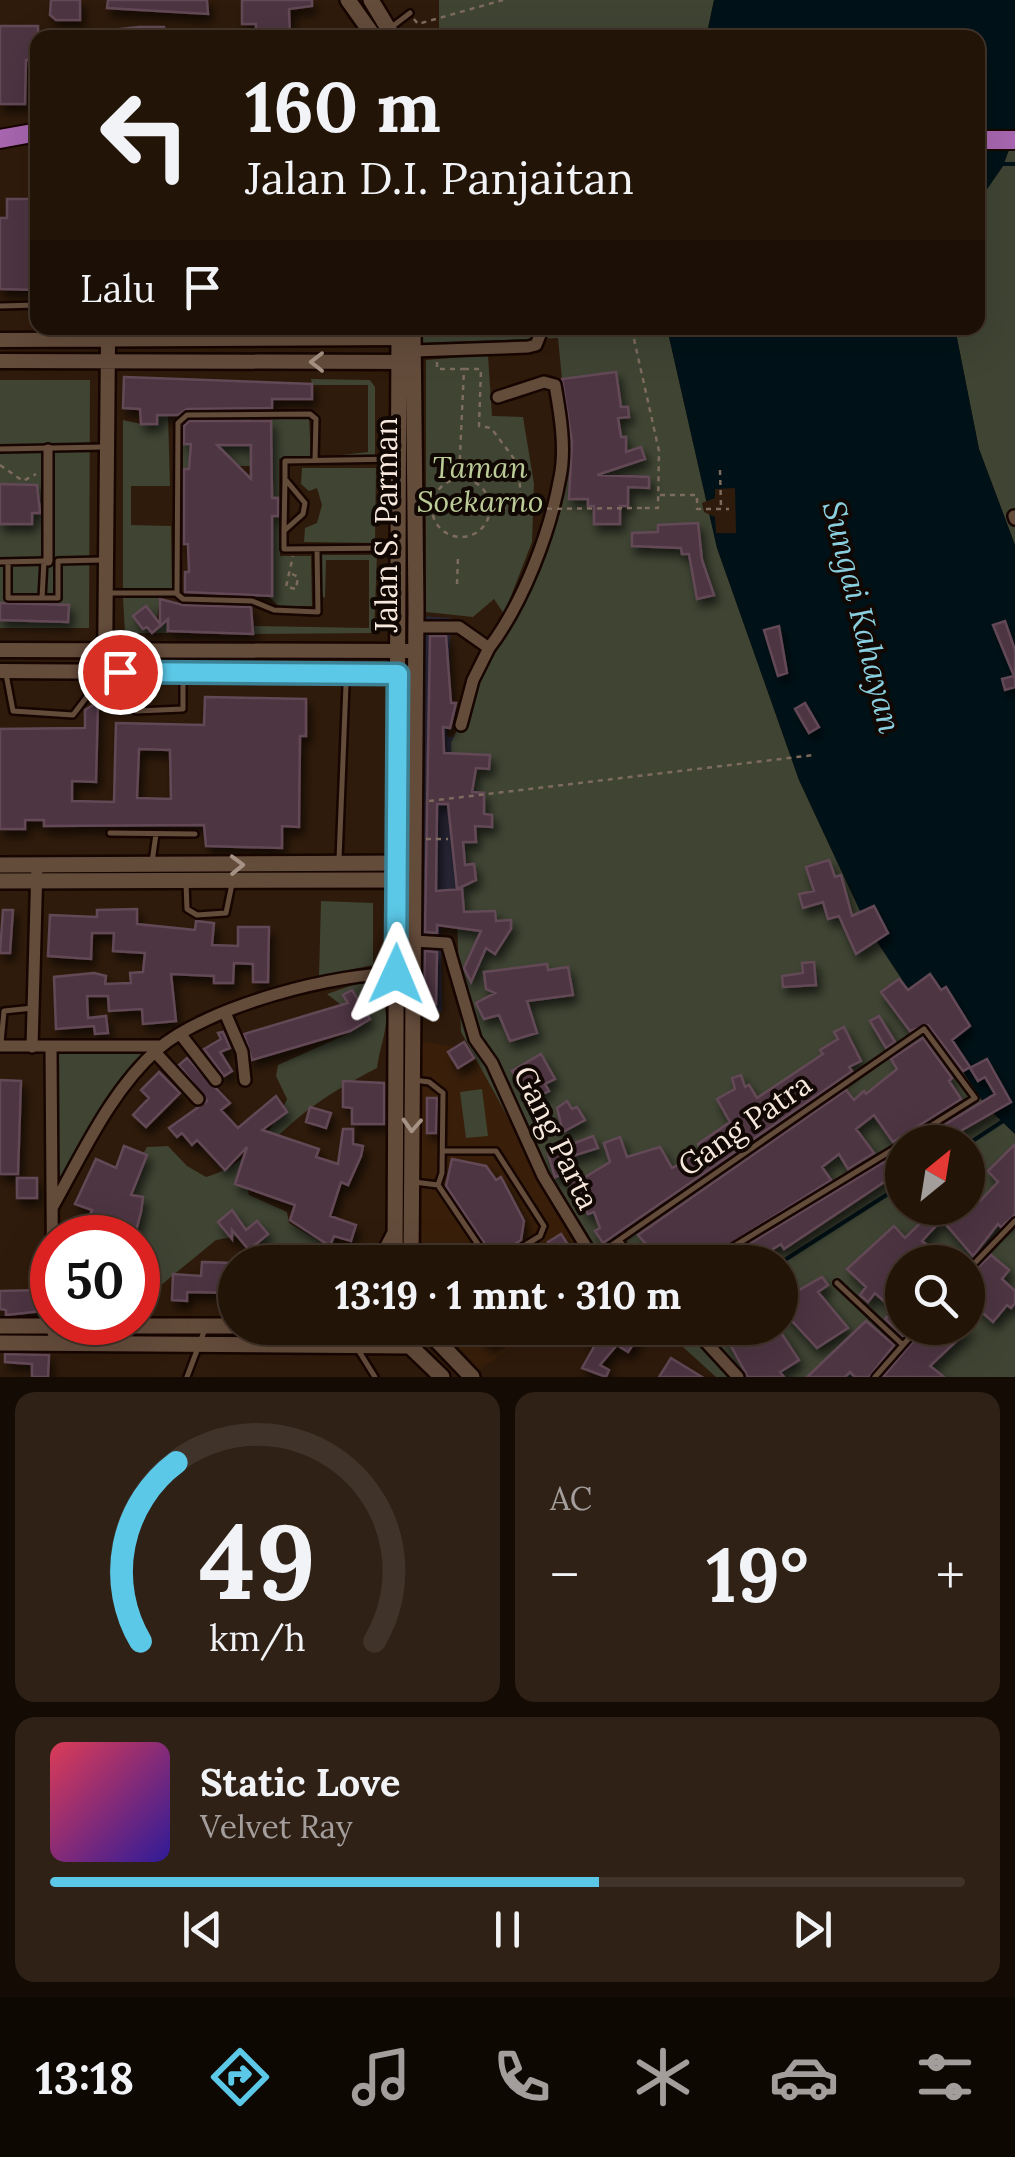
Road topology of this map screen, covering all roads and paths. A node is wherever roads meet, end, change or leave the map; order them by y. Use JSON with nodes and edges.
{"nodes":[{"id":1,"x":348,"y":0,"type":"edge"},
{"id":2,"x":371,"y":0,"type":"edge"},
{"id":3,"x":502,"y":0,"type":"edge"},
{"id":4,"x":410,"y":13,"type":"joint"},
{"id":5,"x":369,"y":30,"type":"edge"},
{"id":6,"x":390,"y":30,"type":"edge"},
{"id":7,"x":395,"y":30,"type":"edge"},
{"id":8,"x":30,"y":134,"type":"edge"},
{"id":9,"x":0,"y":140,"type":"edge"},
{"id":10,"x":985,"y":140,"type":"edge"},
{"id":11,"x":1015,"y":140,"type":"edge"},
{"id":12,"x":30,"y":143,"type":"edge"},
{"id":13,"x":30,"y":305,"type":"edge"},
{"id":14,"x":0,"y":306,"type":"edge"},
{"id":15,"x":208,"y":335,"type":"edge"},
{"id":16,"x":325,"y":335,"type":"edge"},
{"id":17,"x":539,"y":335,"type":"edge"},
{"id":18,"x":100,"y":336,"type":"edge"},
{"id":19,"x":0,"y":340,"type":"edge"},
{"id":20,"x":634,"y":340,"type":"dead end"},
{"id":21,"x":407,"y":344,"type":"edge"},
{"id":22,"x":437,"y":351,"type":"junction"},
{"id":23,"x":0,"y":361,"type":"edge"},
{"id":24,"x":108,"y":362,"type":"junction"},
{"id":25,"x":464,"y":368,"type":"junction"},
{"id":26,"x":498,"y":396,"type":"dead end"},
{"id":27,"x":107,"y":446,"type":"junction"},
{"id":28,"x":0,"y":449,"type":"edge"},
{"id":29,"x":48,"y":449,"type":"junction"},
{"id":30,"x":315,"y":460,"type":"junction"},
{"id":31,"x":407,"y":460,"type":"junction"},
{"id":32,"x":48,"y":463,"type":"junction"},
{"id":33,"x":0,"y":465,"type":"edge"},
{"id":34,"x":720,"y":470,"type":"dead end"},
{"id":35,"x":285,"y":479,"type":"junction"},
{"id":36,"x":459,"y":480,"type":"junction"},
{"id":37,"x":658,"y":495,"type":"junction"},
{"id":38,"x":490,"y":508,"type":"junction"},
{"id":39,"x":524,"y":509,"type":"junction"},
{"id":40,"x":721,"y":509,"type":"junction"},
{"id":41,"x":728,"y":509,"type":"dead end"},
{"id":42,"x":284,"y":530,"type":"junction"},
{"id":43,"x":408,"y":548,"type":"junction"},
{"id":44,"x":317,"y":549,"type":"junction"},
{"id":45,"x":293,"y":550,"type":"junction"},
{"id":46,"x":458,"y":557,"type":"dead end"},
{"id":47,"x":107,"y":560,"type":"junction"},
{"id":48,"x":50,"y":561,"type":"junction"},
{"id":49,"x":4,"y":562,"type":"edge"},
{"id":50,"x":292,"y":574,"type":"junction"},
{"id":51,"x":298,"y":581,"type":"junction"},
{"id":52,"x":318,"y":581,"type":"junction"},
{"id":53,"x":457,"y":584,"type":"dead end"},
{"id":54,"x":292,"y":589,"type":"junction"},
{"id":55,"x":108,"y":593,"type":"junction"},
{"id":56,"x":177,"y":594,"type":"junction"},
{"id":57,"x":42,"y":598,"type":"junction"},
{"id":58,"x":292,"y":611,"type":"junction"},
{"id":59,"x":415,"y":627,"type":"junction"},
{"id":60,"x":489,"y":648,"type":"junction"},
{"id":61,"x":0,"y":650,"type":"edge"},
{"id":62,"x":106,"y":651,"type":"junction"},
{"id":63,"x":407,"y":651,"type":"junction"},
{"id":64,"x":3,"y":672,"type":"edge"},
{"id":65,"x":88,"y":672,"type":"junction"},
{"id":66,"x":113,"y":672,"type":"junction"},
{"id":67,"x":182,"y":673,"type":"junction"},
{"id":68,"x":339,"y":674,"type":"junction"},
{"id":69,"x":398,"y":674,"type":"junction"},
{"id":70,"x":416,"y":674,"type":"junction"},
{"id":71,"x":461,"y":726,"type":"dead end"},
{"id":72,"x":814,"y":755,"type":"dead end"},
{"id":73,"x":415,"y":802,"type":"junction"},
{"id":74,"x":110,"y":834,"type":"dead end"},
{"id":75,"x":156,"y":834,"type":"junction"},
{"id":76,"x":194,"y":834,"type":"dead end"},
{"id":77,"x":422,"y":839,"type":"dead end"},
{"id":78,"x":448,"y":839,"type":"dead end"},
{"id":79,"x":397,"y":863,"type":"junction"},
{"id":80,"x":339,"y":864,"type":"junction"},
{"id":81,"x":0,"y":865,"type":"edge"},
{"id":82,"x":152,"y":866,"type":"junction"},
{"id":83,"x":414,"y":872,"type":"junction"},
{"id":84,"x":36,"y":873,"type":"junction"},
{"id":85,"x":84,"y":873,"type":"junction"},
{"id":86,"x":196,"y":876,"type":"junction"},
{"id":87,"x":0,"y":880,"type":"edge"},
{"id":88,"x":232,"y":881,"type":"junction"},
{"id":89,"x":396,"y":881,"type":"junction"},
{"id":90,"x":414,"y":940,"type":"junction"},
{"id":91,"x":396,"y":974,"type":"junction"},
{"id":92,"x":414,"y":974,"type":"junction"},
{"id":93,"x":33,"y":1008,"type":"junction"},
{"id":94,"x":226,"y":1014,"type":"junction"},
{"id":95,"x":181,"y":1035,"type":"junction"},
{"id":96,"x":1,"y":1046,"type":"edge"},
{"id":97,"x":32,"y":1047,"type":"junction"},
{"id":98,"x":51,"y":1047,"type":"junction"},
{"id":99,"x":158,"y":1049,"type":"junction"},
{"id":100,"x":216,"y":1080,"type":"dead end"},
{"id":101,"x":245,"y":1080,"type":"dead end"},
{"id":102,"x":396,"y":1080,"type":"junction"},
{"id":103,"x":415,"y":1080,"type":"junction"},
{"id":104,"x":198,"y":1099,"type":"dead end"},
{"id":105,"x":932,"y":1125,"type":"edge"},
{"id":106,"x":443,"y":1152,"type":"junction"},
{"id":107,"x":885,"y":1155,"type":"edge"},
{"id":108,"x":402,"y":1181,"type":"junction"},
{"id":109,"x":438,"y":1185,"type":"junction"},
{"id":110,"x":52,"y":1208,"type":"junction"},
{"id":111,"x":52,"y":1215,"type":"edge"},
{"id":112,"x":1015,"y":1221,"type":"edge"},
{"id":113,"x":395,"y":1232,"type":"junction"},
{"id":114,"x":619,"y":1240,"type":"junction"},
{"id":115,"x":388,"y":1245,"type":"edge"},
{"id":116,"x":395,"y":1245,"type":"edge"},
{"id":117,"x":409,"y":1245,"type":"edge"},
{"id":118,"x":482,"y":1245,"type":"edge"},
{"id":119,"x":524,"y":1245,"type":"edge"},
{"id":120,"x":584,"y":1245,"type":"edge"},
{"id":121,"x":612,"y":1245,"type":"edge"},
{"id":122,"x":623,"y":1245,"type":"edge"},
{"id":123,"x":736,"y":1245,"type":"edge"},
{"id":124,"x":985,"y":1252,"type":"edge"},
{"id":125,"x":837,"y":1282,"type":"dead end"},
{"id":126,"x":0,"y":1326,"type":"edge"},
{"id":127,"x":30,"y":1326,"type":"edge"},
{"id":128,"x":160,"y":1326,"type":"edge"},
{"id":129,"x":206,"y":1326,"type":"junction"},
{"id":130,"x":218,"y":1326,"type":"edge"},
{"id":131,"x":885,"y":1327,"type":"edge"},
{"id":132,"x":0,"y":1343,"type":"edge"},
{"id":133,"x":30,"y":1343,"type":"edge"},
{"id":134,"x":160,"y":1343,"type":"edge"},
{"id":135,"x":203,"y":1343,"type":"junction"},
{"id":136,"x":218,"y":1343,"type":"edge"},
{"id":137,"x":356,"y":1345,"type":"joint"},
{"id":138,"x":441,"y":1345,"type":"edge"},
{"id":139,"x":709,"y":1345,"type":"edge"},
{"id":140,"x":904,"y":1345,"type":"edge"},
{"id":141,"x":410,"y":1346,"type":"joint"},
{"id":142,"x":188,"y":1377,"type":"edge"},
{"id":143,"x":375,"y":1377,"type":"edge"},
{"id":144,"x":442,"y":1377,"type":"edge"},
{"id":145,"x":472,"y":1377,"type":"edge"},
{"id":146,"x":738,"y":1377,"type":"edge"},
{"id":147,"x":875,"y":1377,"type":"edge"}],
"edges":[{"from":1,"to":5,"type":"main road"},
{"from":2,"to":6,"type":"main road"},
{"from":3,"to":4,"type":"path"},
{"from":4,"to":7,"type":"lane"},
{"from":8,"to":9,"type":"highway"},
{"from":9,"to":12,"type":"highway"},
{"from":10,"to":11,"type":"highway"},
{"from":13,"to":14,"type":"lane"},
{"from":15,"to":18,"type":"street"},
{"from":16,"to":21,"type":"street"},
{"from":17,"to":22,"type":"street"},
{"from":18,"to":19,"type":"street"},
{"from":18,"to":24,"type":"street"},
{"from":20,"to":37,"type":"path"},
{"from":21,"to":22,"type":"street"},
{"from":21,"to":24,"type":"street","one_way":true},
{"from":21,"to":31,"type":"main road","name":"Jalan S. Parman"},
{"from":22,"to":25,"type":"path"},
{"from":23,"to":24,"type":"street"},
{"from":24,"to":27,"type":"street"},
{"from":25,"to":36,"type":"path"},
{"from":25,"to":39,"type":"path"},
{"from":26,"to":60,"type":"street"},
{"from":27,"to":29,"type":"lane"},
{"from":27,"to":47,"type":"street"},
{"from":28,"to":29,"type":"lane"},
{"from":29,"to":32,"type":"street"},
{"from":30,"to":31,"type":"lane"},
{"from":30,"to":35,"type":"lane"},
{"from":30,"to":56,"type":"lane"},
{"from":31,"to":43,"type":"main road","name":"Jalan S. Parman"},
{"from":32,"to":33,"type":"path"},
{"from":32,"to":48,"type":"street"},
{"from":34,"to":40,"type":"path"},
{"from":35,"to":42,"type":"lane"},
{"from":35,"to":42,"type":"lane"},
{"from":36,"to":38,"type":"path"},
{"from":36,"to":38,"type":"path"},
{"from":37,"to":39,"type":"path","bridge":true},
{"from":37,"to":40,"type":"path"},
{"from":38,"to":39,"type":"path"},
{"from":40,"to":41,"type":"path"},
{"from":42,"to":45,"type":"lane"},
{"from":43,"to":44,"type":"lane"},
{"from":43,"to":59,"type":"main road","name":"Jalan S. Parman"},
{"from":43,"to":63,"type":"main road","name":"Jalan S. Parman"},
{"from":44,"to":45,"type":"lane"},
{"from":44,"to":52,"type":"lane"},
{"from":45,"to":50,"type":"path"},
{"from":46,"to":53,"type":"path"},
{"from":47,"to":48,"type":"lane"},
{"from":47,"to":55,"type":"street"},
{"from":48,"to":49,"type":"lane"},
{"from":48,"to":57,"type":"lane"},
{"from":48,"to":57,"type":"lane"},
{"from":49,"to":57,"type":"lane"},
{"from":50,"to":51,"type":"path"},
{"from":50,"to":54,"type":"path"},
{"from":51,"to":52,"type":"path"},
{"from":51,"to":54,"type":"path"},
{"from":52,"to":58,"type":"lane"},
{"from":54,"to":58,"type":"path"},
{"from":55,"to":56,"type":"lane"},
{"from":55,"to":62,"type":"street"},
{"from":56,"to":58,"type":"lane"},
{"from":59,"to":60,"type":"street"},
{"from":59,"to":63,"type":"main road","name":"Jalan S. Parman"},
{"from":60,"to":71,"type":"street"},
{"from":61,"to":62,"type":"street"},
{"from":62,"to":63,"type":"street"},
{"from":62,"to":66,"type":"street"},
{"from":63,"to":69,"type":"main road","name":"Jalan S. Parman"},
{"from":63,"to":70,"type":"main road","name":"Jalan S. Parman"},
{"from":64,"to":65,"type":"street"},
{"from":64,"to":65,"type":"lane"},
{"from":65,"to":66,"type":"street"},
{"from":66,"to":67,"type":"street"},
{"from":66,"to":67,"type":"lane"},
{"from":67,"to":68,"type":"street"},
{"from":68,"to":69,"type":"street"},
{"from":68,"to":80,"type":"lane"},
{"from":69,"to":70,"type":"street"},
{"from":69,"to":79,"type":"main road","name":"Jalan S. Parman"},
{"from":70,"to":73,"type":"main road","name":"Jalan S. Parman"},
{"from":72,"to":73,"type":"path"},
{"from":73,"to":83,"type":"main road","name":"Jalan S. Parman"},
{"from":74,"to":75,"type":"lane"},
{"from":75,"to":76,"type":"lane"},
{"from":75,"to":82,"type":"lane"},
{"from":77,"to":78,"type":"path"},
{"from":79,"to":80,"type":"main road"},
{"from":79,"to":83,"type":"main road"},
{"from":79,"to":89,"type":"main road","name":"Jalan S. Parman"},
{"from":86,"to":80,"type":"main road","one_way":true},
{"from":81,"to":84,"type":"main road"},
{"from":82,"to":85,"type":"main road"},
{"from":82,"to":86,"type":"main road"},
{"from":83,"to":89,"type":"main road"},
{"from":83,"to":90,"type":"main road","name":"Jalan S. Parman"},
{"from":84,"to":85,"type":"main road"},
{"from":84,"to":87,"type":"main road"},
{"from":84,"to":93,"type":"street"},
{"from":85,"to":86,"type":"main road"},
{"from":86,"to":88,"type":"main road"},
{"from":86,"to":88,"type":"lane"},
{"from":88,"to":89,"type":"main road"},
{"from":89,"to":91,"type":"main road","name":"Jalan S. Parman"},
{"from":90,"to":92,"type":"main road","name":"Jalan S. Parman"},
{"from":90,"to":120,"type":"street","name":"Gang Parta"},
{"from":91,"to":92,"type":"street"},
{"from":91,"to":94,"type":"street"},
{"from":91,"to":102,"type":"main road","name":"Jalan S. Parman"},
{"from":92,"to":103,"type":"main road","name":"Jalan S. Parman"},
{"from":93,"to":96,"type":"lane"},
{"from":93,"to":97,"type":"street"},
{"from":94,"to":95,"type":"street"},
{"from":94,"to":101,"type":"street"},
{"from":95,"to":99,"type":"street"},
{"from":95,"to":100,"type":"street"},
{"from":96,"to":97,"type":"street"},
{"from":97,"to":98,"type":"street"},
{"from":98,"to":99,"type":"street"},
{"from":98,"to":110,"type":"street"},
{"from":99,"to":104,"type":"street"},
{"from":99,"to":110,"type":"street"},
{"from":102,"to":103,"type":"lane"},
{"from":102,"to":108,"type":"main road","name":"Jalan S. Parman"},
{"from":103,"to":106,"type":"lane"},
{"from":103,"to":108,"type":"main road","name":"Jalan S. Parman","one_way":true},
{"from":105,"to":114,"type":"lane","name":"Gang Patra"},
{"from":106,"to":109,"type":"lane"},
{"from":106,"to":119,"type":"lane"},
{"from":107,"to":123,"type":"lane"},
{"from":108,"to":109,"type":"lane"},
{"from":108,"to":113,"type":"main road","name":"Jalan S. Parman"},
{"from":108,"to":117,"type":"main road","name":"Jalan S. Parman"},
{"from":109,"to":118,"type":"lane"},
{"from":110,"to":111,"type":"street"},
{"from":112,"to":124,"type":"lane"},
{"from":113,"to":115,"type":"main road"},
{"from":113,"to":116,"type":"main road","name":"Jalan S. Parman"},
{"from":114,"to":121,"type":"lane","name":"Gang Patra"},
{"from":114,"to":122,"type":"lane"},
{"from":125,"to":131,"type":"lane"},
{"from":126,"to":127,"type":"main road"},
{"from":128,"to":129,"type":"main road"},
{"from":129,"to":130,"type":"main road"},
{"from":129,"to":135,"type":"lane"},
{"from":132,"to":133,"type":"main road"},
{"from":134,"to":135,"type":"main road"},
{"from":135,"to":136,"type":"main road"},
{"from":135,"to":142,"type":"lane"},
{"from":137,"to":141,"type":"main road"},
{"from":137,"to":143,"type":"lane"},
{"from":138,"to":145,"type":"main road"},
{"from":139,"to":146,"type":"street"},
{"from":140,"to":147,"type":"lane"},
{"from":141,"to":144,"type":"main road"}]}
